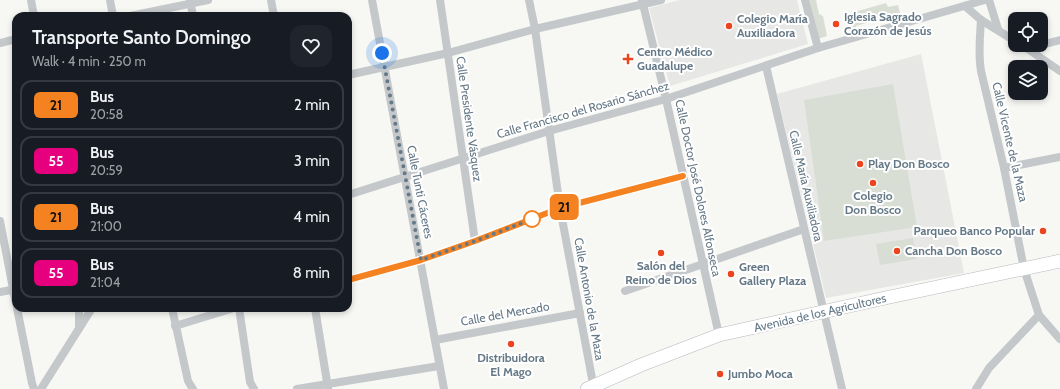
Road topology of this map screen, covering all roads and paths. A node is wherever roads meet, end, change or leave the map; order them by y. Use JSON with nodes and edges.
{"nodes":[{"id":1,"x":31,"y":0,"type":"edge"},
{"id":2,"x":110,"y":0,"type":"edge"},
{"id":3,"x":208,"y":0,"type":"edge"},
{"id":4,"x":271,"y":0,"type":"edge"},
{"id":5,"x":372,"y":0,"type":"edge"},
{"id":6,"x":440,"y":0,"type":"edge"},
{"id":7,"x":529,"y":0,"type":"edge"},
{"id":8,"x":661,"y":0,"type":"edge"},
{"id":9,"x":805,"y":0,"type":"edge"},
{"id":10,"x":985,"y":0,"type":"edge"},
{"id":11,"x":989,"y":0,"type":"edge"},
{"id":12,"x":191,"y":2,"type":"edge"},
{"id":13,"x":643,"y":2,"type":"edge"},
{"id":14,"x":965,"y":6,"type":"junction"},
{"id":15,"x":33,"y":12,"type":"edge"},
{"id":16,"x":112,"y":12,"type":"edge"},
{"id":17,"x":147,"y":12,"type":"edge"},
{"id":18,"x":192,"y":12,"type":"edge"},
{"id":19,"x":273,"y":12,"type":"edge"},
{"id":20,"x":981,"y":20,"type":"junction"},
{"id":21,"x":535,"y":29,"type":"junction"},
{"id":22,"x":998,"y":29,"type":"junction"},
{"id":23,"x":1008,"y":35,"type":"edge"},
{"id":24,"x":12,"y":40,"type":"edge"},
{"id":25,"x":1060,"y":40,"type":"edge"},
{"id":26,"x":0,"y":43,"type":"edge"},
{"id":27,"x":1048,"y":43,"type":"edge"},
{"id":28,"x":818,"y":48,"type":"junction"},
{"id":29,"x":1032,"y":52,"type":"edge"},
{"id":30,"x":448,"y":53,"type":"junction"},
{"id":31,"x":384,"y":66,"type":"junction"},
{"id":32,"x":766,"y":66,"type":"junction"},
{"id":33,"x":1060,"y":71,"type":"edge"},
{"id":34,"x":352,"y":74,"type":"edge"},
{"id":35,"x":666,"y":99,"type":"junction"},
{"id":36,"x":550,"y":131,"type":"junction"},
{"id":37,"x":1060,"y":157,"type":"edge"},
{"id":38,"x":463,"y":159,"type":"junction"},
{"id":39,"x":1004,"y":168,"type":"junction"},
{"id":40,"x":683,"y":176,"type":"junction"},
{"id":41,"x":406,"y":177,"type":"junction"},
{"id":42,"x":352,"y":194,"type":"edge"},
{"id":43,"x":560,"y":208,"type":"junction"},
{"id":44,"x":0,"y":221,"type":"edge"},
{"id":45,"x":804,"y":229,"type":"junction"},
{"id":46,"x":475,"y":241,"type":"junction"},
{"id":47,"x":421,"y":260,"type":"junction"},
{"id":48,"x":1060,"y":261,"type":"edge"},
{"id":49,"x":702,"y":265,"type":"junction"},
{"id":50,"x":1024,"y":269,"type":"junction"},
{"id":51,"x":12,"y":275,"type":"edge"},
{"id":52,"x":352,"y":279,"type":"edge"},
{"id":53,"x":12,"y":290,"type":"edge"},
{"id":54,"x":625,"y":291,"type":"dead end"},
{"id":55,"x":0,"y":292,"type":"edge"},
{"id":56,"x":18,"y":312,"type":"edge"},
{"id":57,"x":79,"y":312,"type":"edge"},
{"id":58,"x":89,"y":312,"type":"edge"},
{"id":59,"x":173,"y":312,"type":"edge"},
{"id":60,"x":221,"y":312,"type":"edge"},
{"id":61,"x":240,"y":312,"type":"edge"},
{"id":62,"x":316,"y":312,"type":"edge"},
{"id":63,"x":824,"y":312,"type":"junction"},
{"id":64,"x":580,"y":313,"type":"junction"},
{"id":65,"x":1039,"y":315,"type":"junction"},
{"id":66,"x":175,"y":326,"type":"junction"},
{"id":67,"x":79,"y":328,"type":"junction"},
{"id":68,"x":719,"y":336,"type":"junction"},
{"id":69,"x":1060,"y":339,"type":"edge"},
{"id":70,"x":435,"y":340,"type":"junction"},
{"id":71,"x":439,"y":366,"type":"junction"},
{"id":72,"x":328,"y":387,"type":"edge"},
{"id":73,"x":591,"y":388,"type":"edge"},
{"id":74,"x":34,"y":389,"type":"edge"},
{"id":75,"x":41,"y":389,"type":"edge"},
{"id":76,"x":193,"y":389,"type":"edge"},
{"id":77,"x":254,"y":389,"type":"edge"},
{"id":78,"x":296,"y":389,"type":"edge"},
{"id":79,"x":444,"y":389,"type":"edge"},
{"id":80,"x":842,"y":389,"type":"edge"},
{"id":81,"x":976,"y":389,"type":"edge"}],
"edges":[{"from":1,"to":15,"type":"street"},
{"from":2,"to":16,"type":"street"},
{"from":3,"to":12,"type":"street"},
{"from":4,"to":19,"type":"street"},
{"from":5,"to":31,"type":"street","name":"Calle Tunti Cáceres"},
{"from":6,"to":30,"type":"street","name":"Calle Presidente Vásquez"},
{"from":7,"to":21,"type":"street","name":"Calle Antonio de la Maza"},
{"from":8,"to":13,"type":"street"},
{"from":9,"to":28,"type":"street"},
{"from":10,"to":14,"type":"street","name":"Calle Francisco del Rosario Sánchez"},
{"from":11,"to":22,"type":"street"},
{"from":12,"to":17,"type":"street"},
{"from":12,"to":18,"type":"street"},
{"from":13,"to":21,"type":"street"},
{"from":13,"to":35,"type":"street","name":"Calle Doctor José Dolores Alfonseca"},
{"from":14,"to":20,"type":"street"},
{"from":14,"to":28,"type":"street","name":"Calle Francisco del Rosario Sánchez"},
{"from":20,"to":22,"type":"street"},
{"from":20,"to":39,"type":"street","name":"Calle Vicente de la Maza"},
{"from":21,"to":30,"type":"street"},
{"from":21,"to":36,"type":"street","name":"Calle Antonio de la Maza"},
{"from":22,"to":23,"type":"street"},
{"from":24,"to":26,"type":"street"},
{"from":25,"to":27,"type":"street"},
{"from":28,"to":32,"type":"street","name":"Calle Francisco del Rosario Sánchez"},
{"from":29,"to":33,"type":"street"},
{"from":30,"to":31,"type":"street"},
{"from":30,"to":38,"type":"street","name":"Calle Presidente Vásquez"},
{"from":31,"to":34,"type":"street"},
{"from":31,"to":41,"type":"street","name":"Calle Tunti Cáceres"},
{"from":32,"to":35,"type":"street","name":"Calle Francisco del Rosario Sánchez"},
{"from":32,"to":45,"type":"street","name":"Calle María Auxiliadora"},
{"from":35,"to":36,"type":"street","name":"Calle Francisco del Rosario Sánchez"},
{"from":35,"to":40,"type":"street","name":"Calle Doctor José Dolores Alfonseca"},
{"from":36,"to":38,"type":"street","name":"Calle Francisco del Rosario Sánchez"},
{"from":36,"to":43,"type":"street","name":"Calle Antonio de la Maza"},
{"from":37,"to":39,"type":"street"},
{"from":38,"to":41,"type":"street","name":"Calle Francisco del Rosario Sánchez"},
{"from":38,"to":46,"type":"street","name":"Calle Presidente Vásquez"},
{"from":39,"to":50,"type":"street","name":"Calle Vicente de la Maza"},
{"from":40,"to":43,"type":"street"},
{"from":40,"to":49,"type":"street","name":"Calle Doctor José Dolores Alfonseca"},
{"from":41,"to":42,"type":"street","name":"Calle Francisco del Rosario Sánchez"},
{"from":41,"to":47,"type":"street","name":"Calle Tunti Cáceres"},
{"from":43,"to":46,"type":"street"},
{"from":43,"to":64,"type":"street","name":"Calle Antonio de la Maza"},
{"from":44,"to":51,"type":"street"},
{"from":45,"to":49,"type":"street"},
{"from":45,"to":63,"type":"street","name":"Calle María Auxiliadora"},
{"from":46,"to":47,"type":"street"},
{"from":47,"to":52,"type":"street"},
{"from":47,"to":70,"type":"street","name":"Calle Tunti Cáceres"},
{"from":48,"to":50,"type":"main road","name":"Avenida de los Agricultores"},
{"from":49,"to":54,"type":"street"},
{"from":49,"to":68,"type":"street","name":"Calle Doctor José Dolores Alfonseca"},
{"from":50,"to":63,"type":"main road","name":"Avenida de los Agricultores"},
{"from":50,"to":65,"type":"street","name":"Calle Vicente de la Maza"},
{"from":53,"to":55,"type":"street"},
{"from":56,"to":74,"type":"street"},
{"from":57,"to":67,"type":"street"},
{"from":58,"to":67,"type":"street"},
{"from":59,"to":66,"type":"street"},
{"from":60,"to":66,"type":"street"},
{"from":61,"to":77,"type":"street"},
{"from":62,"to":72,"type":"street"},
{"from":63,"to":68,"type":"main road","name":"Avenida de los Agricultores"},
{"from":63,"to":80,"type":"street","name":"Calle María Auxiliadora"},
{"from":64,"to":70,"type":"street","name":"Calle del Mercado"},
{"from":64,"to":73,"type":"street","name":"Calle Antonio de la Maza"},
{"from":65,"to":69,"type":"street"},
{"from":65,"to":81,"type":"street"},
{"from":66,"to":76,"type":"street"},
{"from":67,"to":75,"type":"street"},
{"from":68,"to":73,"type":"main road","name":"Avenida de los Agricultores"},
{"from":70,"to":71,"type":"street","name":"Calle Tunti Cáceres"},
{"from":71,"to":72,"type":"street"},
{"from":71,"to":79,"type":"street","name":"Calle Tunti Cáceres"},
{"from":72,"to":78,"type":"street"}]}
